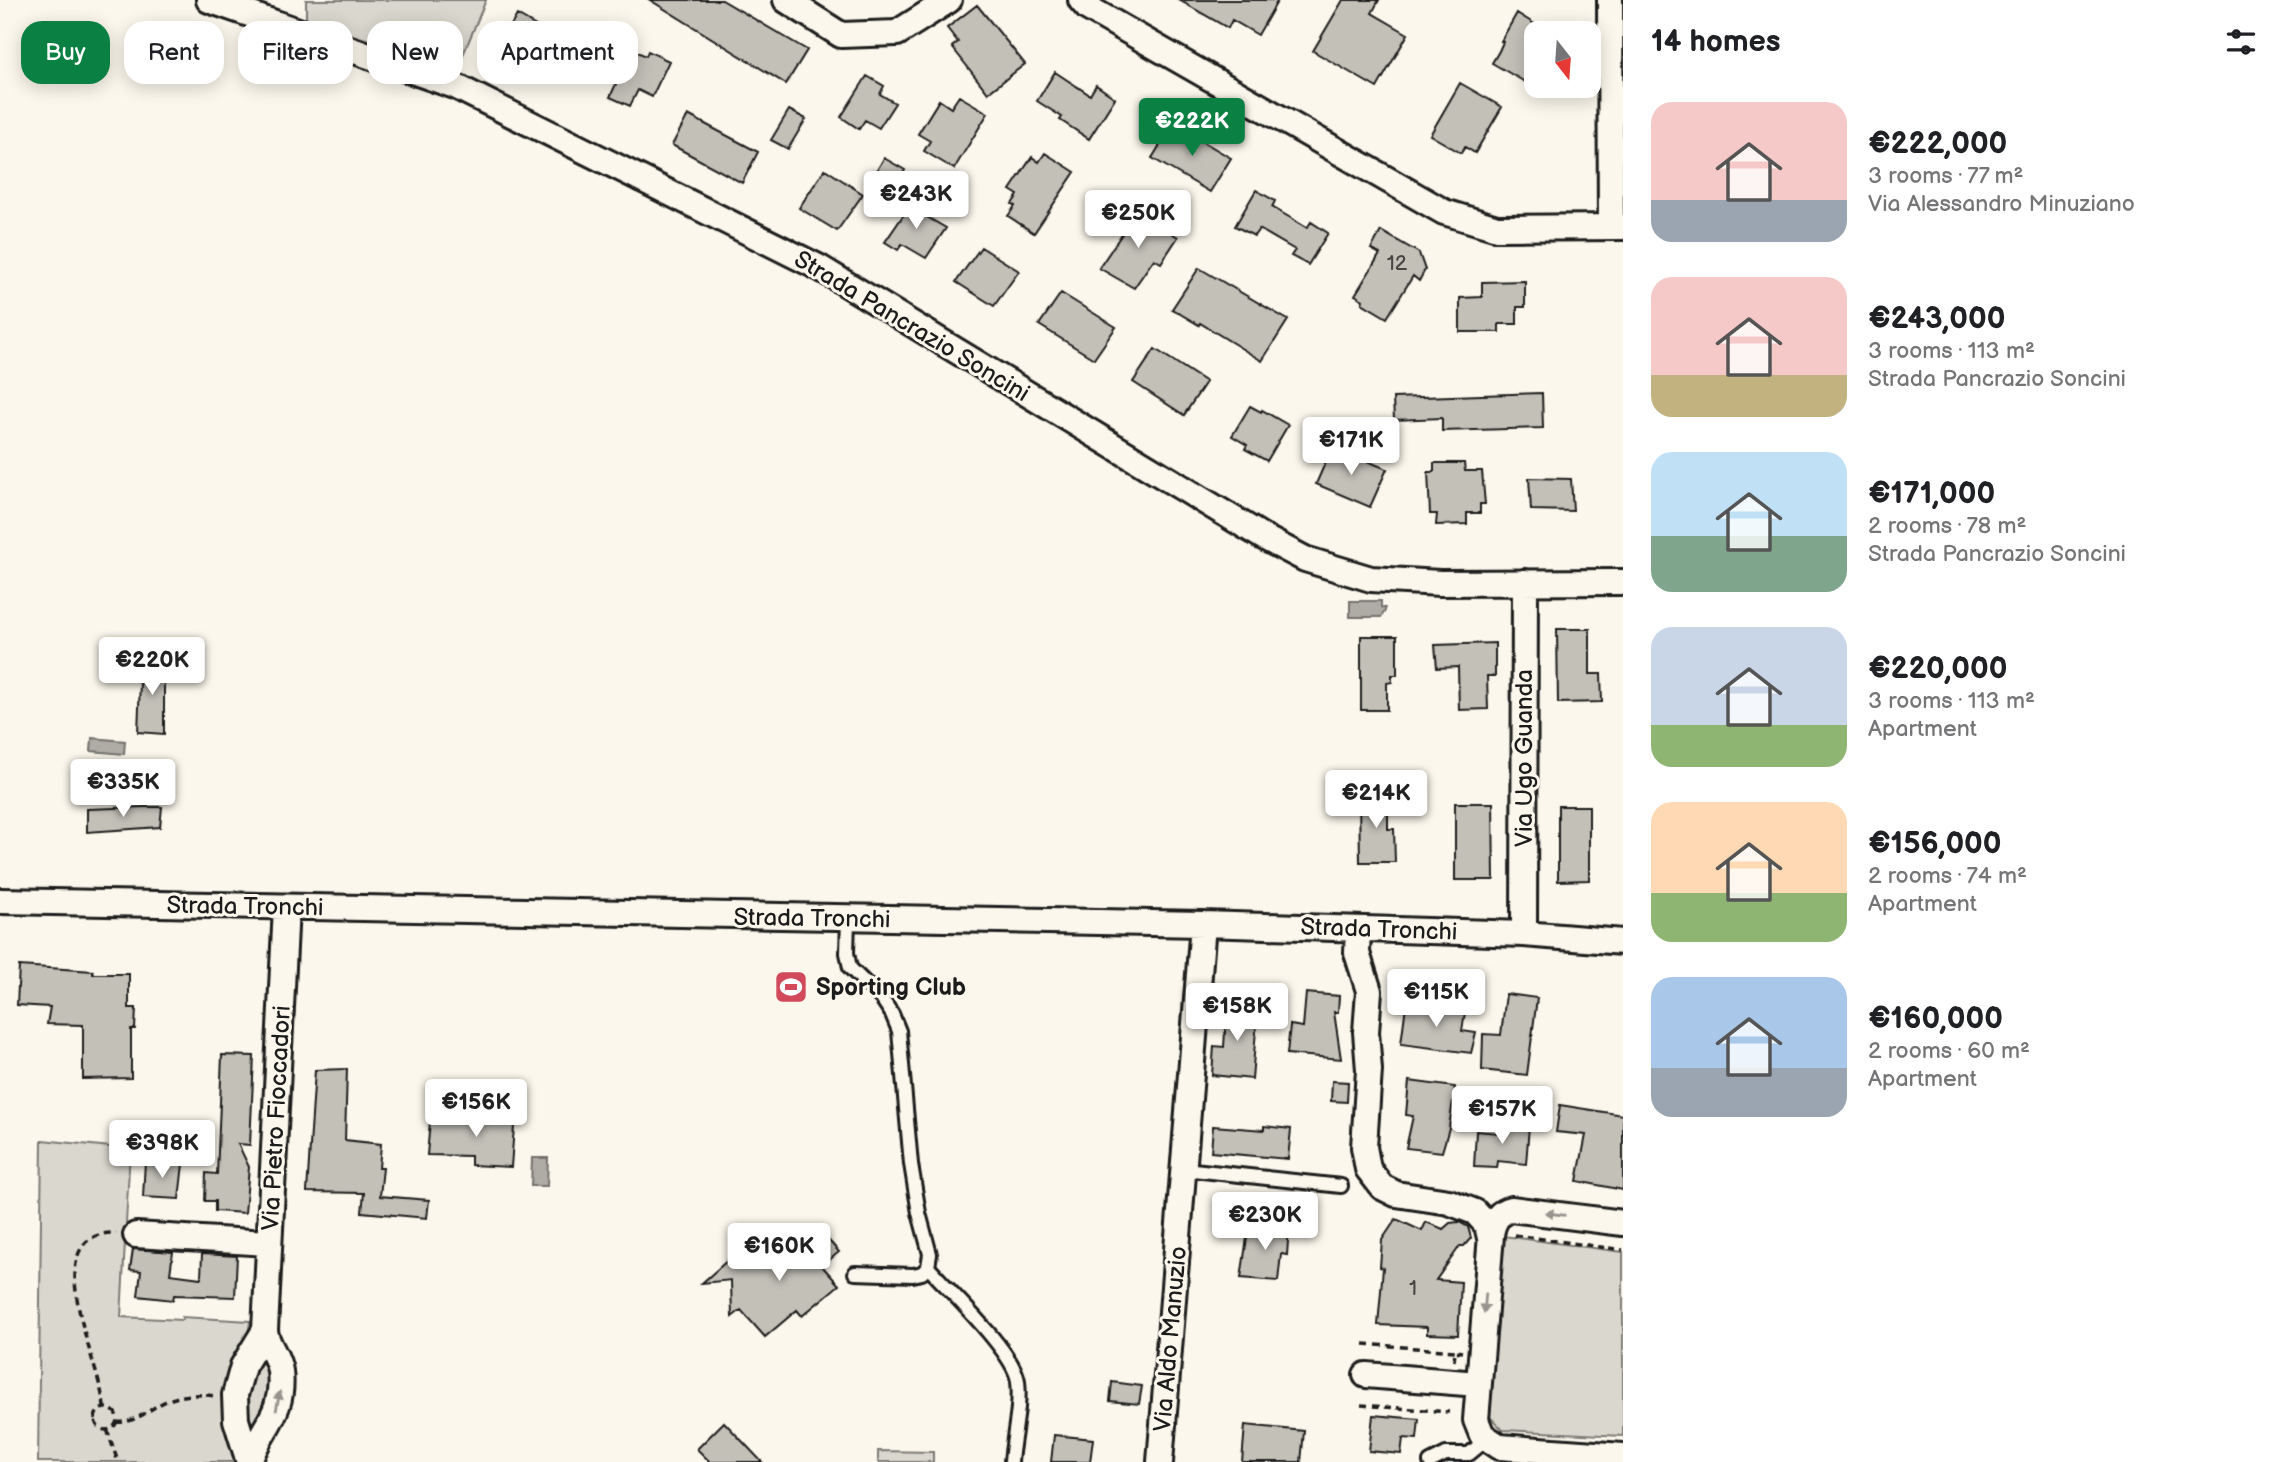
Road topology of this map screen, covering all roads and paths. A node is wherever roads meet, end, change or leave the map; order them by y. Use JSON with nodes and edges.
{"nodes":[{"id":1,"x":209,"y":0,"type":"edge"},
{"id":2,"x":786,"y":0,"type":"edge"},
{"id":3,"x":949,"y":0,"type":"edge"},
{"id":4,"x":1082,"y":0,"type":"edge"},
{"id":5,"x":1610,"y":0,"type":"edge"},
{"id":6,"x":1617,"y":227,"type":"edge"},
{"id":7,"x":1525,"y":582,"type":"junction"},
{"id":8,"x":1623,"y":582,"type":"edge"},
{"id":9,"x":0,"y":901,"type":"edge"},
{"id":10,"x":286,"y":906,"type":"junction"},
{"id":11,"x":848,"y":919,"type":"junction"},
{"id":12,"x":1203,"y":924,"type":"junction"},
{"id":13,"x":1357,"y":929,"type":"junction"},
{"id":14,"x":1524,"y":934,"type":"junction"},
{"id":15,"x":1623,"y":942,"type":"edge"},
{"id":16,"x":1184,"y":1169,"type":"junction"},
{"id":17,"x":1341,"y":1186,"type":"dead end"},
{"id":18,"x":1449,"y":1202,"type":"junction"},
{"id":19,"x":1515,"y":1209,"type":"junction"},
{"id":20,"x":1623,"y":1223,"type":"edge"},
{"id":21,"x":136,"y":1235,"type":"joint"},
{"id":22,"x":1496,"y":1236,"type":"junction"},
{"id":23,"x":269,"y":1242,"type":"junction"},
{"id":24,"x":1623,"y":1250,"type":"edge"},
{"id":25,"x":928,"y":1267,"type":"junction"},
{"id":26,"x":855,"y":1273,"type":"dead end"},
{"id":27,"x":265,"y":1330,"type":"junction"},
{"id":28,"x":1364,"y":1344,"type":"dead end"},
{"id":29,"x":1455,"y":1351,"type":"dead end"},
{"id":30,"x":1366,"y":1375,"type":"dead end"},
{"id":31,"x":1478,"y":1384,"type":"junction"},
{"id":32,"x":235,"y":1398,"type":"junction"},
{"id":33,"x":1361,"y":1405,"type":"dead end"},
{"id":34,"x":104,"y":1408,"type":"junction"},
{"id":35,"x":1450,"y":1412,"type":"dead end"},
{"id":36,"x":116,"y":1422,"type":"junction"},
{"id":37,"x":107,"y":1429,"type":"junction"},
{"id":38,"x":1486,"y":1440,"type":"junction"},
{"id":39,"x":1623,"y":1456,"type":"edge"},
{"id":40,"x":118,"y":1462,"type":"edge"},
{"id":41,"x":1011,"y":1462,"type":"edge"},
{"id":42,"x":1160,"y":1462,"type":"edge"},
{"id":43,"x":1430,"y":1462,"type":"edge"}],
"edges":[{"from":1,"to":7,"type":"street","name":"Strada Pancrazio Soncini"},
{"from":2,"to":3,"type":"street"},
{"from":4,"to":6,"type":"street"},
{"from":5,"to":6,"type":"street"},
{"from":7,"to":8,"type":"street","name":"Strada Pancrazio Soncini"},
{"from":7,"to":14,"type":"street","name":"Via Ugo Guanda"},
{"from":9,"to":10,"type":"street","name":"Strada Tronchi"},
{"from":10,"to":11,"type":"street","name":"Strada Tronchi"},
{"from":10,"to":23,"type":"street","name":"Via Pietro Fioccadori"},
{"from":11,"to":12,"type":"street","name":"Strada Tronchi"},
{"from":11,"to":25,"type":"lane"},
{"from":12,"to":13,"type":"street","name":"Strada Tronchi"},
{"from":12,"to":16,"type":"street","name":"Via Aldo Manuzio"},
{"from":13,"to":14,"type":"street","name":"Strada Tronchi"},
{"from":13,"to":18,"type":"street"},
{"from":14,"to":15,"type":"street","name":"Strada Tronchi"},
{"from":16,"to":17,"type":"lane"},
{"from":16,"to":42,"type":"street","name":"Via Aldo Manuzio"},
{"from":18,"to":19,"type":"street"},
{"from":18,"to":22,"type":"street"},
{"from":20,"to":19,"type":"street","one_way":true},
{"from":19,"to":22,"type":"street"},
{"from":21,"to":23,"type":"street"},
{"from":21,"to":34,"type":"path"},
{"from":22,"to":24,"type":"path"},
{"from":22,"to":31,"type":"street","one_way":true},
{"from":23,"to":27,"type":"street","name":"Via Pietro Fioccadori"},
{"from":25,"to":26,"type":"lane"},
{"from":25,"to":41,"type":"lane"},
{"from":27,"to":32,"type":"street","name":"Via Pietro Fioccadori"},
{"from":32,"to":27,"type":"street","name":"Via Pietro Fioccadori","one_way":true},
{"from":28,"to":29,"type":"path"},
{"from":30,"to":31,"type":"street"},
{"from":31,"to":38,"type":"street"},
{"from":32,"to":36,"type":"path"},
{"from":33,"to":35,"type":"path"},
{"from":34,"to":36,"type":"path"},
{"from":34,"to":37,"type":"path"},
{"from":36,"to":37,"type":"path"},
{"from":37,"to":40,"type":"path"},
{"from":38,"to":39,"type":"street"},
{"from":38,"to":43,"type":"lane"}]}
